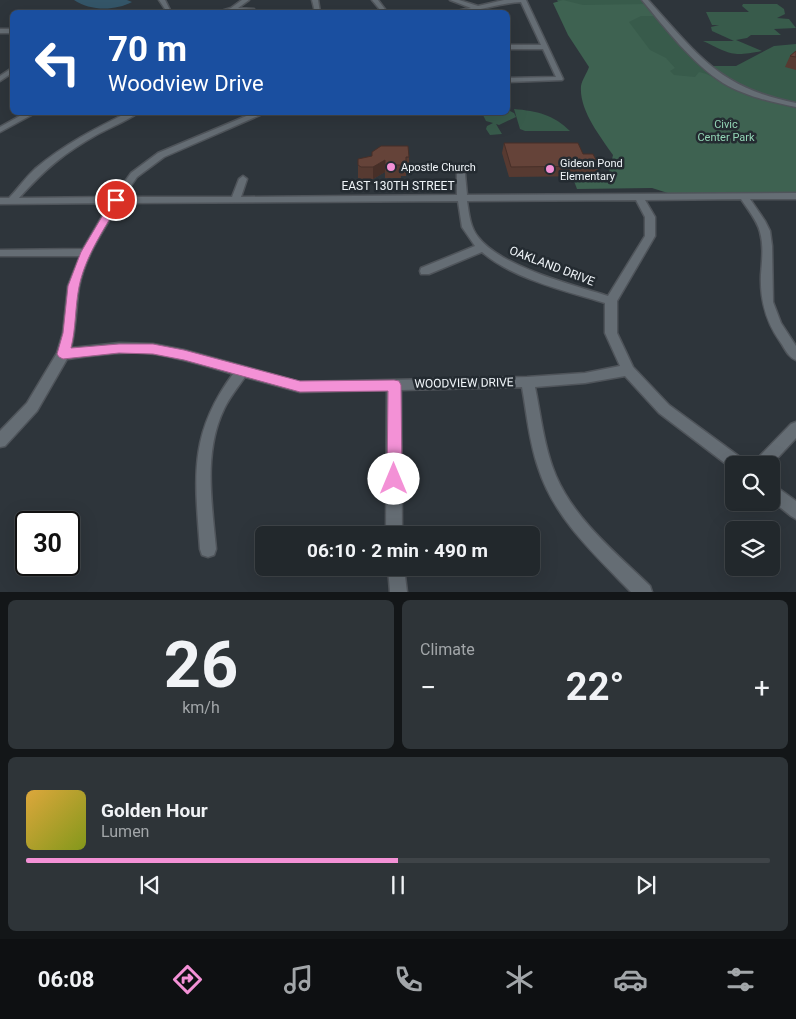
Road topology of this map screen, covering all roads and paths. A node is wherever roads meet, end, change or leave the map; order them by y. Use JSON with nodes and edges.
{"nodes":[{"id":1,"x":246,"y":0,"type":"edge"},
{"id":2,"x":375,"y":0,"type":"edge"},
{"id":3,"x":453,"y":0,"type":"edge"},
{"id":4,"x":523,"y":0,"type":"edge"},
{"id":5,"x":645,"y":0,"type":"edge"},
{"id":6,"x":650,"y":0,"type":"edge"},
{"id":7,"x":478,"y":8,"type":"junction"},
{"id":8,"x":234,"y":9,"type":"junction"},
{"id":9,"x":230,"y":10,"type":"edge"},
{"id":10,"x":244,"y":10,"type":"edge"},
{"id":11,"x":383,"y":10,"type":"edge"},
{"id":12,"x":468,"y":10,"type":"edge"},
{"id":13,"x":510,"y":47,"type":"edge"},
{"id":14,"x":545,"y":47,"type":"junction"},
{"id":15,"x":510,"y":80,"type":"edge"},
{"id":16,"x":796,"y":104,"type":"edge"},
{"id":17,"x":28,"y":115,"type":"edge"},
{"id":18,"x":130,"y":115,"type":"edge"},
{"id":19,"x":260,"y":117,"type":"edge"},
{"id":20,"x":2,"y":128,"type":"edge"},
{"id":21,"x":461,"y":174,"type":"dead end"},
{"id":22,"x":243,"y":179,"type":"dead end"},
{"id":23,"x":796,"y":196,"type":"edge"},
{"id":24,"x":744,"y":197,"type":"junction"},
{"id":25,"x":462,"y":198,"type":"junction"},
{"id":26,"x":639,"y":198,"type":"junction"},
{"id":27,"x":116,"y":200,"type":"junction"},
{"id":28,"x":235,"y":200,"type":"junction"},
{"id":29,"x":0,"y":201,"type":"edge"},
{"id":30,"x":11,"y":201,"type":"junction"},
{"id":31,"x":481,"y":248,"type":"junction"},
{"id":32,"x":86,"y":252,"type":"junction"},
{"id":33,"x":0,"y":253,"type":"edge"},
{"id":34,"x":425,"y":271,"type":"dead end"},
{"id":35,"x":611,"y":301,"type":"junction"},
{"id":36,"x":63,"y":354,"type":"junction"},
{"id":37,"x":796,"y":354,"type":"edge"},
{"id":38,"x":628,"y":370,"type":"junction"},
{"id":39,"x":241,"y":372,"type":"junction"},
{"id":40,"x":527,"y":382,"type":"junction"},
{"id":41,"x":394,"y":385,"type":"junction"},
{"id":42,"x":796,"y":428,"type":"edge"},
{"id":43,"x":0,"y":441,"type":"edge"},
{"id":44,"x":727,"y":456,"type":"edge"},
{"id":45,"x":770,"y":456,"type":"edge"},
{"id":46,"x":780,"y":498,"type":"edge"},
{"id":47,"x":796,"y":511,"type":"edge"},
{"id":48,"x":394,"y":526,"type":"edge"},
{"id":49,"x":208,"y":549,"type":"dead end"},
{"id":50,"x":397,"y":576,"type":"edge"},
{"id":51,"x":399,"y":592,"type":"edge"},
{"id":52,"x":644,"y":592,"type":"edge"}],
"edges":[{"from":1,"to":8,"type":"street"},
{"from":2,"to":11,"type":"street"},
{"from":3,"to":7,"type":"street"},
{"from":4,"to":7,"type":"street"},
{"from":4,"to":14,"type":"street"},
{"from":5,"to":16,"type":"street"},
{"from":6,"to":16,"type":"street"},
{"from":7,"to":12,"type":"street"},
{"from":8,"to":9,"type":"street"},
{"from":8,"to":10,"type":"street"},
{"from":13,"to":14,"type":"street"},
{"from":14,"to":15,"type":"street"},
{"from":17,"to":20,"type":"street"},
{"from":18,"to":30,"type":"street"},
{"from":19,"to":27,"type":"street"},
{"from":21,"to":25,"type":"street","name":"OAKLAND DRIVE"},
{"from":22,"to":28,"type":"street"},
{"from":23,"to":24,"type":"street","name":"EAST 130TH STREET"},
{"from":24,"to":26,"type":"street","name":"EAST 130TH STREET"},
{"from":24,"to":37,"type":"street"},
{"from":25,"to":26,"type":"street","name":"EAST 130TH STREET"},
{"from":25,"to":28,"type":"street","name":"EAST 130TH STREET"},
{"from":25,"to":31,"type":"street","name":"OAKLAND DRIVE"},
{"from":26,"to":35,"type":"street"},
{"from":27,"to":28,"type":"street","name":"EAST 130TH STREET"},
{"from":27,"to":30,"type":"street","name":"EAST 130TH STREET"},
{"from":27,"to":32,"type":"street"},
{"from":29,"to":30,"type":"street","name":"EAST 130TH STREET"},
{"from":31,"to":34,"type":"street"},
{"from":31,"to":35,"type":"street","name":"OAKLAND DRIVE"},
{"from":32,"to":33,"type":"street"},
{"from":32,"to":36,"type":"street"},
{"from":35,"to":38,"type":"street"},
{"from":36,"to":39,"type":"street","name":"WOODVIEW DRIVE"},
{"from":36,"to":43,"type":"street"},
{"from":38,"to":40,"type":"street","name":"WOODVIEW DRIVE"},
{"from":38,"to":44,"type":"street"},
{"from":39,"to":41,"type":"street","name":"WOODVIEW DRIVE"},
{"from":39,"to":49,"type":"street"},
{"from":40,"to":41,"type":"street","name":"WOODVIEW DRIVE"},
{"from":40,"to":52,"type":"street"},
{"from":41,"to":48,"type":"street"},
{"from":42,"to":45,"type":"street"},
{"from":46,"to":47,"type":"street"},
{"from":50,"to":51,"type":"street"}]}
